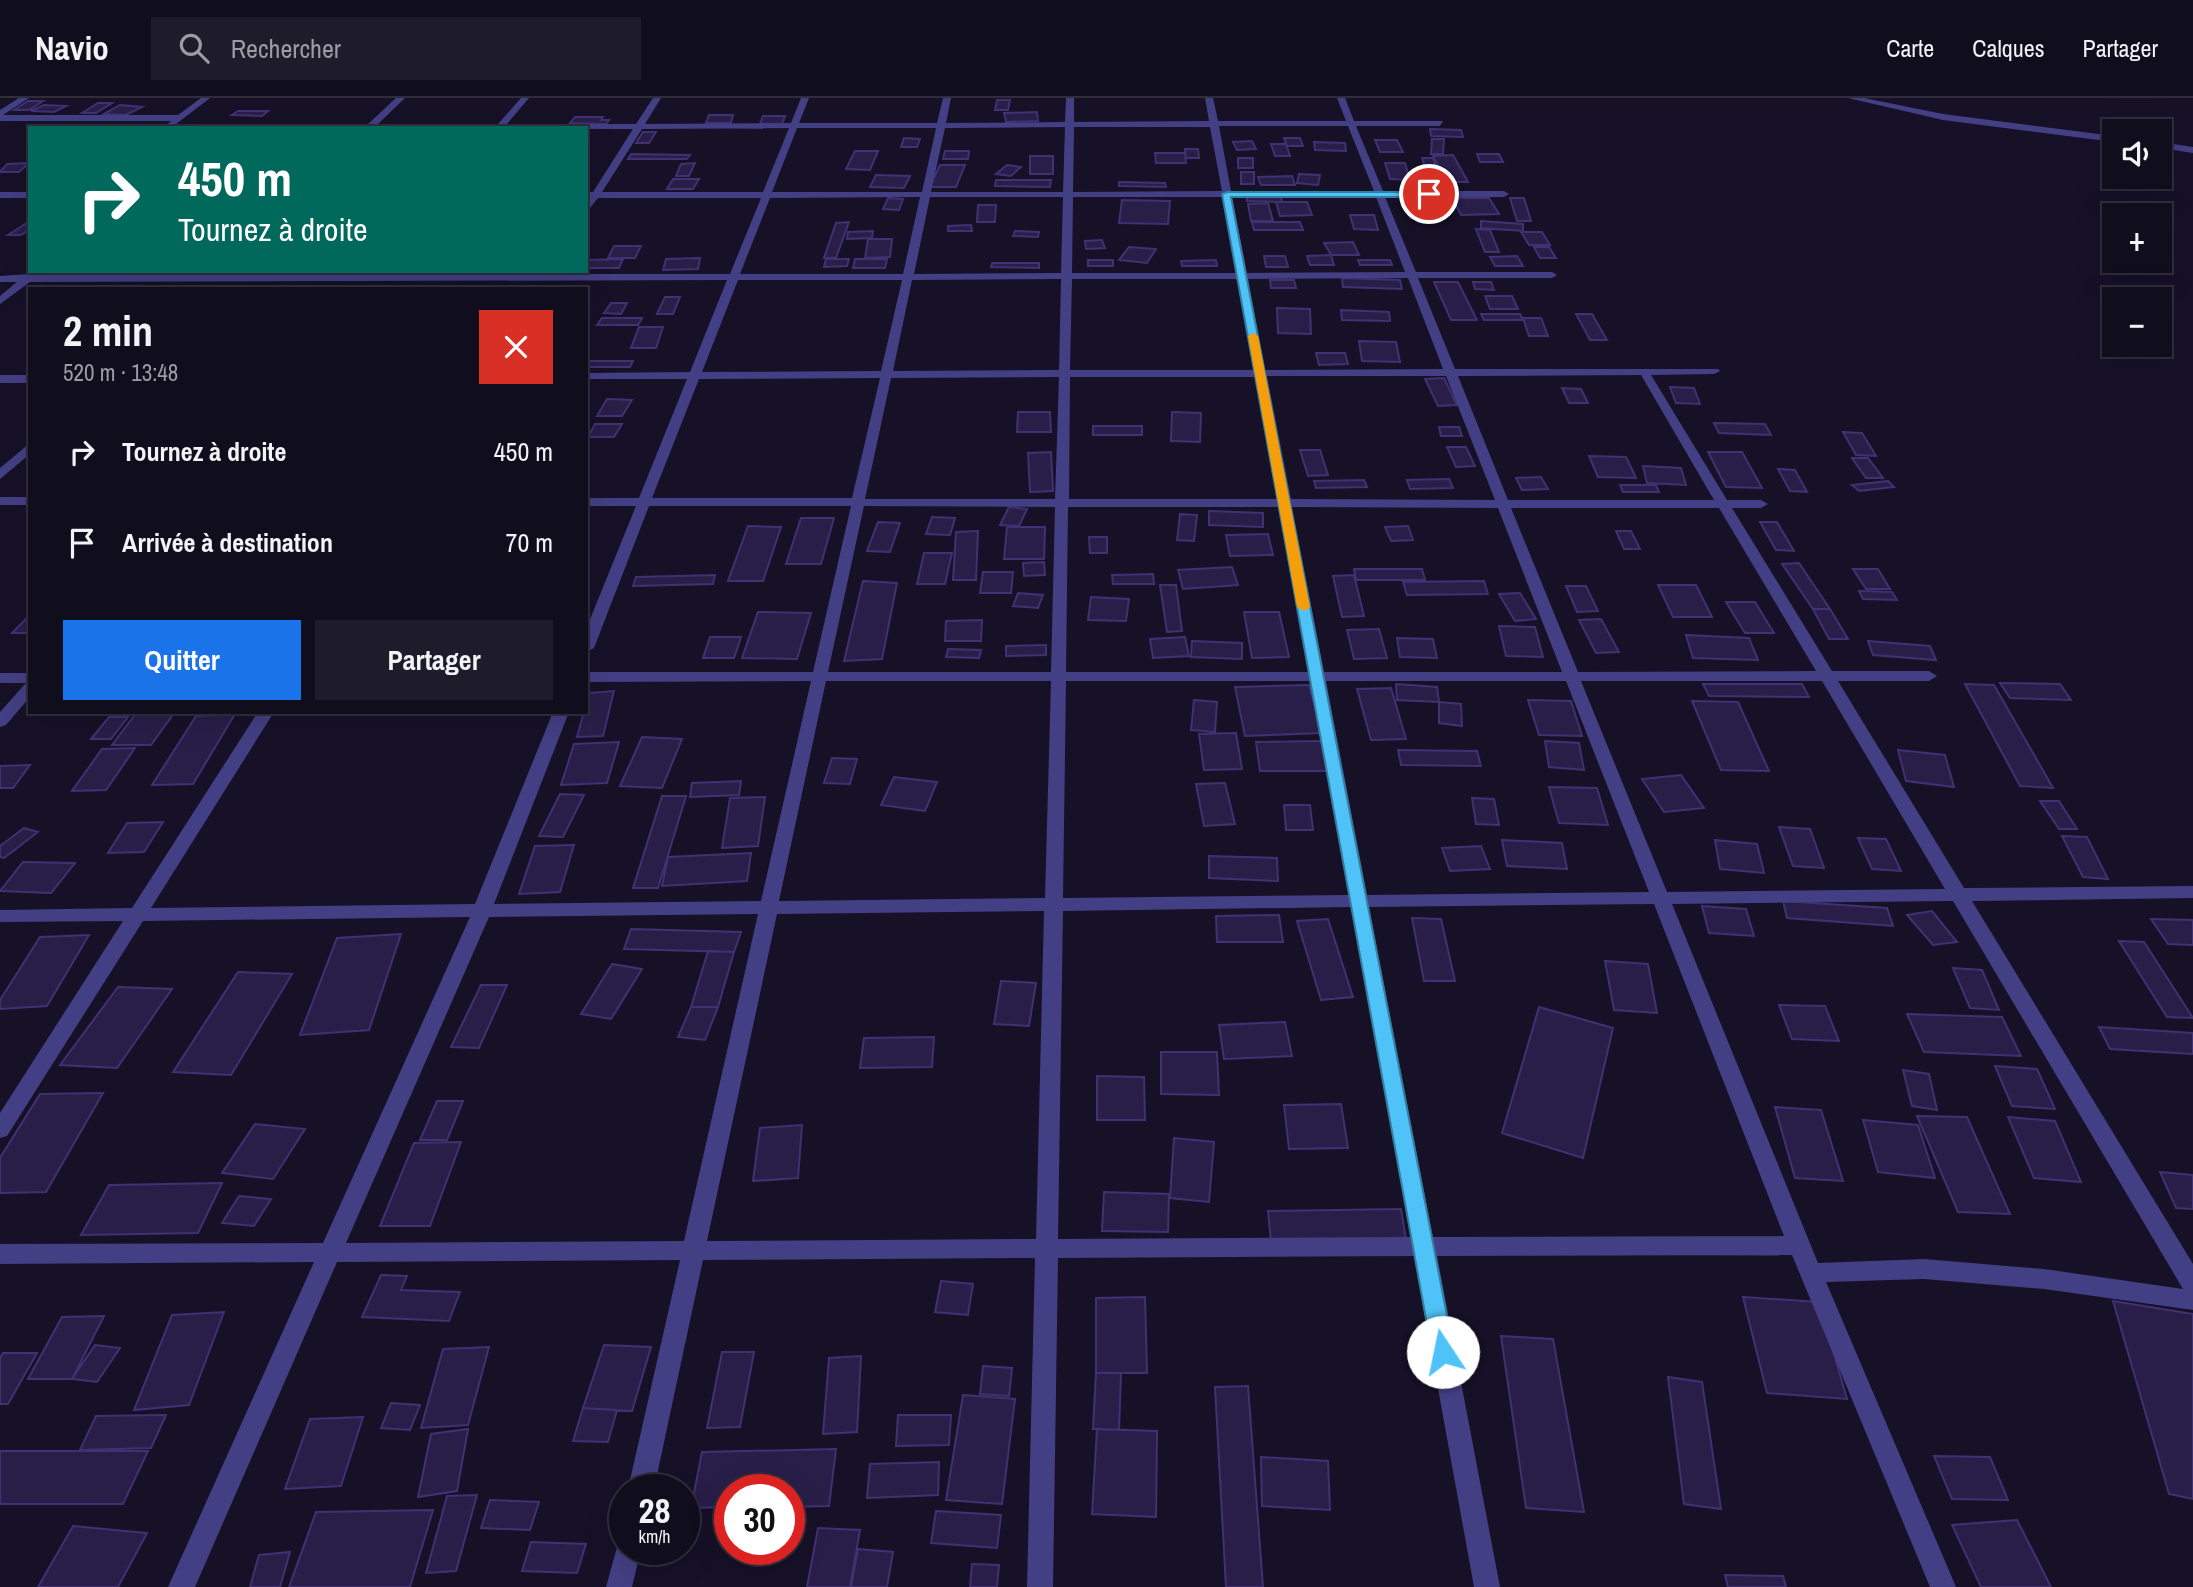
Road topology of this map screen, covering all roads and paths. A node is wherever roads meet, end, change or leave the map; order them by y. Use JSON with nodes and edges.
{"nodes":[{"id":1,"x":25,"y":98,"type":"edge"},
{"id":2,"x":206,"y":98,"type":"edge"},
{"id":3,"x":401,"y":98,"type":"edge"},
{"id":4,"x":525,"y":98,"type":"edge"},
{"id":5,"x":657,"y":98,"type":"edge"},
{"id":6,"x":806,"y":98,"type":"edge"},
{"id":7,"x":947,"y":98,"type":"edge"},
{"id":8,"x":1070,"y":98,"type":"edge"},
{"id":9,"x":1209,"y":98,"type":"edge"},
{"id":10,"x":1341,"y":98,"type":"edge"},
{"id":11,"x":1852,"y":98,"type":"edge"},
{"id":12,"x":0,"y":116,"type":"edge"},
{"id":13,"x":179,"y":118,"type":"junction"},
{"id":14,"x":1351,"y":123,"type":"junction"},
{"id":15,"x":1440,"y":123,"type":"dead end"},
{"id":16,"x":1070,"y":124,"type":"junction"},
{"id":17,"x":1213,"y":124,"type":"junction"},
{"id":18,"x":794,"y":125,"type":"junction"},
{"id":19,"x":941,"y":125,"type":"junction"},
{"id":20,"x":170,"y":126,"type":"edge"},
{"id":21,"x":370,"y":126,"type":"edge"},
{"id":22,"x":501,"y":126,"type":"edge"},
{"id":23,"x":588,"y":126,"type":"edge"},
{"id":24,"x":640,"y":126,"type":"junction"},
{"id":25,"x":2102,"y":137,"type":"edge"},
{"id":26,"x":2172,"y":147,"type":"edge"},
{"id":27,"x":2193,"y":150,"type":"edge"},
{"id":28,"x":1068,"y":194,"type":"junction"},
{"id":29,"x":1227,"y":194,"type":"junction"},
{"id":30,"x":1379,"y":194,"type":"junction"},
{"id":31,"x":1504,"y":194,"type":"dead end"},
{"id":32,"x":0,"y":195,"type":"edge"},
{"id":33,"x":28,"y":195,"type":"edge"},
{"id":34,"x":591,"y":195,"type":"edge"},
{"id":35,"x":766,"y":195,"type":"junction"},
{"id":36,"x":926,"y":195,"type":"junction"},
{"id":37,"x":34,"y":273,"type":"edge"},
{"id":38,"x":545,"y":274,"type":"edge"},
{"id":39,"x":213,"y":275,"type":"edge"},
{"id":40,"x":376,"y":275,"type":"edge"},
{"id":41,"x":1552,"y":275,"type":"dead end"},
{"id":42,"x":1067,"y":276,"type":"junction"},
{"id":43,"x":1242,"y":276,"type":"junction"},
{"id":44,"x":1412,"y":276,"type":"junction"},
{"id":45,"x":733,"y":277,"type":"junction"},
{"id":46,"x":908,"y":277,"type":"junction"},
{"id":47,"x":0,"y":279,"type":"edge"},
{"id":48,"x":27,"y":279,"type":"junction"},
{"id":49,"x":200,"y":287,"type":"edge"},
{"id":50,"x":0,"y":301,"type":"edge"},
{"id":51,"x":1714,"y":371,"type":"dead end"},
{"id":52,"x":1450,"y":372,"type":"junction"},
{"id":53,"x":1260,"y":373,"type":"junction"},
{"id":54,"x":1065,"y":374,"type":"junction"},
{"id":55,"x":886,"y":375,"type":"junction"},
{"id":56,"x":588,"y":376,"type":"edge"},
{"id":57,"x":694,"y":376,"type":"junction"},
{"id":58,"x":1646,"y":376,"type":"dead end"},
{"id":59,"x":0,"y":379,"type":"edge"},
{"id":60,"x":28,"y":379,"type":"edge"},
{"id":61,"x":28,"y":449,"type":"edge"},
{"id":62,"x":0,"y":475,"type":"edge"},
{"id":63,"x":0,"y":501,"type":"edge"},
{"id":64,"x":28,"y":501,"type":"edge"},
{"id":65,"x":588,"y":502,"type":"edge"},
{"id":66,"x":644,"y":502,"type":"junction"},
{"id":67,"x":858,"y":503,"type":"junction"},
{"id":68,"x":1062,"y":503,"type":"junction"},
{"id":69,"x":1284,"y":503,"type":"junction"},
{"id":70,"x":1503,"y":503,"type":"junction"},
{"id":71,"x":1723,"y":504,"type":"junction"},
{"id":72,"x":1761,"y":504,"type":"dead end"},
{"id":73,"x":588,"y":643,"type":"edge"},
{"id":74,"x":1572,"y":676,"type":"junction"},
{"id":75,"x":1826,"y":676,"type":"junction"},
{"id":76,"x":1928,"y":676,"type":"dead end"},
{"id":77,"x":588,"y":677,"type":"edge"},
{"id":78,"x":820,"y":677,"type":"junction"},
{"id":79,"x":1058,"y":677,"type":"junction"},
{"id":80,"x":1317,"y":677,"type":"junction"},
{"id":81,"x":0,"y":678,"type":"edge"},
{"id":82,"x":28,"y":678,"type":"edge"},
{"id":83,"x":28,"y":689,"type":"edge"},
{"id":84,"x":265,"y":714,"type":"edge"},
{"id":85,"x":560,"y":714,"type":"edge"},
{"id":86,"x":0,"y":722,"type":"edge"},
{"id":87,"x":2193,"y":892,"type":"edge"},
{"id":88,"x":1957,"y":895,"type":"junction"},
{"id":89,"x":1661,"y":898,"type":"junction"},
{"id":90,"x":1359,"y":901,"type":"junction"},
{"id":91,"x":1054,"y":904,"type":"junction"},
{"id":92,"x":769,"y":908,"type":"junction"},
{"id":93,"x":482,"y":911,"type":"junction"},
{"id":94,"x":137,"y":914,"type":"junction"},
{"id":95,"x":0,"y":916,"type":"edge"},
{"id":96,"x":0,"y":1130,"type":"edge"},
{"id":97,"x":1799,"y":1245,"type":"junction"},
{"id":98,"x":1423,"y":1247,"type":"junction"},
{"id":99,"x":1047,"y":1248,"type":"junction"},
{"id":100,"x":693,"y":1250,"type":"junction"},
{"id":101,"x":330,"y":1252,"type":"junction"},
{"id":102,"x":0,"y":1254,"type":"edge"},
{"id":103,"x":1812,"y":1273,"type":"junction"},
{"id":104,"x":2193,"y":1284,"type":"edge"},
{"id":105,"x":2193,"y":1300,"type":"edge"},
{"id":106,"x":643,"y":1474,"type":"edge"},
{"id":107,"x":624,"y":1565,"type":"edge"},
{"id":108,"x":181,"y":1587,"type":"edge"},
{"id":109,"x":619,"y":1587,"type":"edge"},
{"id":110,"x":1040,"y":1587,"type":"edge"},
{"id":111,"x":1487,"y":1587,"type":"edge"},
{"id":112,"x":1943,"y":1587,"type":"edge"}],
"edges":[{"from":1,"to":12,"type":"street"},
{"from":2,"to":13,"type":"street"},
{"from":3,"to":21,"type":"street"},
{"from":4,"to":22,"type":"street"},
{"from":5,"to":24,"type":"street"},
{"from":6,"to":18,"type":"street"},
{"from":7,"to":19,"type":"street"},
{"from":8,"to":16,"type":"street"},
{"from":9,"to":17,"type":"street"},
{"from":10,"to":14,"type":"street"},
{"from":11,"to":25,"type":"street"},
{"from":12,"to":13,"type":"street"},
{"from":13,"to":20,"type":"street"},
{"from":14,"to":15,"type":"street"},
{"from":14,"to":17,"type":"street"},
{"from":14,"to":30,"type":"street"},
{"from":16,"to":17,"type":"street"},
{"from":16,"to":19,"type":"street"},
{"from":16,"to":28,"type":"street"},
{"from":17,"to":29,"type":"street"},
{"from":18,"to":19,"type":"street"},
{"from":18,"to":24,"type":"street"},
{"from":18,"to":35,"type":"street"},
{"from":19,"to":36,"type":"street"},
{"from":23,"to":24,"type":"street"},
{"from":24,"to":34,"type":"street"},
{"from":26,"to":27,"type":"street"},
{"from":28,"to":29,"type":"street"},
{"from":28,"to":36,"type":"street"},
{"from":28,"to":42,"type":"street"},
{"from":29,"to":30,"type":"street"},
{"from":29,"to":43,"type":"street"},
{"from":30,"to":31,"type":"street"},
{"from":30,"to":44,"type":"street"},
{"from":32,"to":33,"type":"street"},
{"from":34,"to":35,"type":"street"},
{"from":35,"to":36,"type":"street"},
{"from":35,"to":45,"type":"street"},
{"from":36,"to":46,"type":"street"},
{"from":37,"to":48,"type":"street"},
{"from":38,"to":40,"type":"street"},
{"from":38,"to":45,"type":"street"},
{"from":39,"to":40,"type":"street"},
{"from":39,"to":48,"type":"street"},
{"from":39,"to":49,"type":"street"},
{"from":41,"to":44,"type":"street"},
{"from":42,"to":43,"type":"street"},
{"from":42,"to":46,"type":"street"},
{"from":42,"to":54,"type":"street"},
{"from":43,"to":44,"type":"street"},
{"from":43,"to":53,"type":"street"},
{"from":44,"to":52,"type":"street"},
{"from":45,"to":46,"type":"street"},
{"from":45,"to":57,"type":"street"},
{"from":46,"to":55,"type":"street"},
{"from":47,"to":48,"type":"street"},
{"from":48,"to":50,"type":"street"},
{"from":51,"to":52,"type":"street"},
{"from":52,"to":53,"type":"street"},
{"from":52,"to":70,"type":"street"},
{"from":53,"to":54,"type":"street"},
{"from":53,"to":69,"type":"street"},
{"from":54,"to":55,"type":"street"},
{"from":54,"to":68,"type":"street"},
{"from":55,"to":57,"type":"street"},
{"from":55,"to":67,"type":"street"},
{"from":56,"to":57,"type":"street"},
{"from":57,"to":66,"type":"street"},
{"from":58,"to":71,"type":"street"},
{"from":59,"to":60,"type":"street"},
{"from":61,"to":62,"type":"street"},
{"from":63,"to":64,"type":"street"},
{"from":65,"to":66,"type":"street"},
{"from":66,"to":67,"type":"street"},
{"from":66,"to":73,"type":"street"},
{"from":67,"to":68,"type":"street"},
{"from":67,"to":78,"type":"street"},
{"from":68,"to":69,"type":"street"},
{"from":68,"to":79,"type":"street"},
{"from":69,"to":70,"type":"street"},
{"from":69,"to":80,"type":"street"},
{"from":70,"to":71,"type":"street"},
{"from":70,"to":74,"type":"street"},
{"from":71,"to":72,"type":"street"},
{"from":71,"to":75,"type":"street"},
{"from":74,"to":75,"type":"street"},
{"from":74,"to":80,"type":"street"},
{"from":74,"to":89,"type":"street"},
{"from":75,"to":76,"type":"street"},
{"from":75,"to":88,"type":"street"},
{"from":77,"to":78,"type":"street"},
{"from":78,"to":79,"type":"street"},
{"from":78,"to":92,"type":"street"},
{"from":79,"to":80,"type":"street"},
{"from":79,"to":91,"type":"street"},
{"from":80,"to":90,"type":"street"},
{"from":81,"to":82,"type":"street"},
{"from":83,"to":86,"type":"street"},
{"from":84,"to":94,"type":"street"},
{"from":85,"to":93,"type":"street"},
{"from":87,"to":88,"type":"street"},
{"from":88,"to":89,"type":"street"},
{"from":88,"to":104,"type":"street"},
{"from":89,"to":90,"type":"street"},
{"from":89,"to":97,"type":"street"},
{"from":90,"to":91,"type":"street"},
{"from":90,"to":98,"type":"street"},
{"from":91,"to":92,"type":"street"},
{"from":91,"to":99,"type":"street"},
{"from":92,"to":93,"type":"street"},
{"from":92,"to":100,"type":"street"},
{"from":93,"to":94,"type":"street"},
{"from":93,"to":101,"type":"street"},
{"from":94,"to":95,"type":"street"},
{"from":94,"to":96,"type":"street"},
{"from":97,"to":98,"type":"street"},
{"from":97,"to":103,"type":"street"},
{"from":98,"to":99,"type":"street"},
{"from":98,"to":111,"type":"street"},
{"from":99,"to":100,"type":"street"},
{"from":99,"to":110,"type":"street"},
{"from":100,"to":101,"type":"street"},
{"from":100,"to":106,"type":"street"},
{"from":101,"to":102,"type":"street"},
{"from":101,"to":108,"type":"street"},
{"from":103,"to":105,"type":"street"},
{"from":103,"to":112,"type":"street"},
{"from":107,"to":109,"type":"street"}]}
